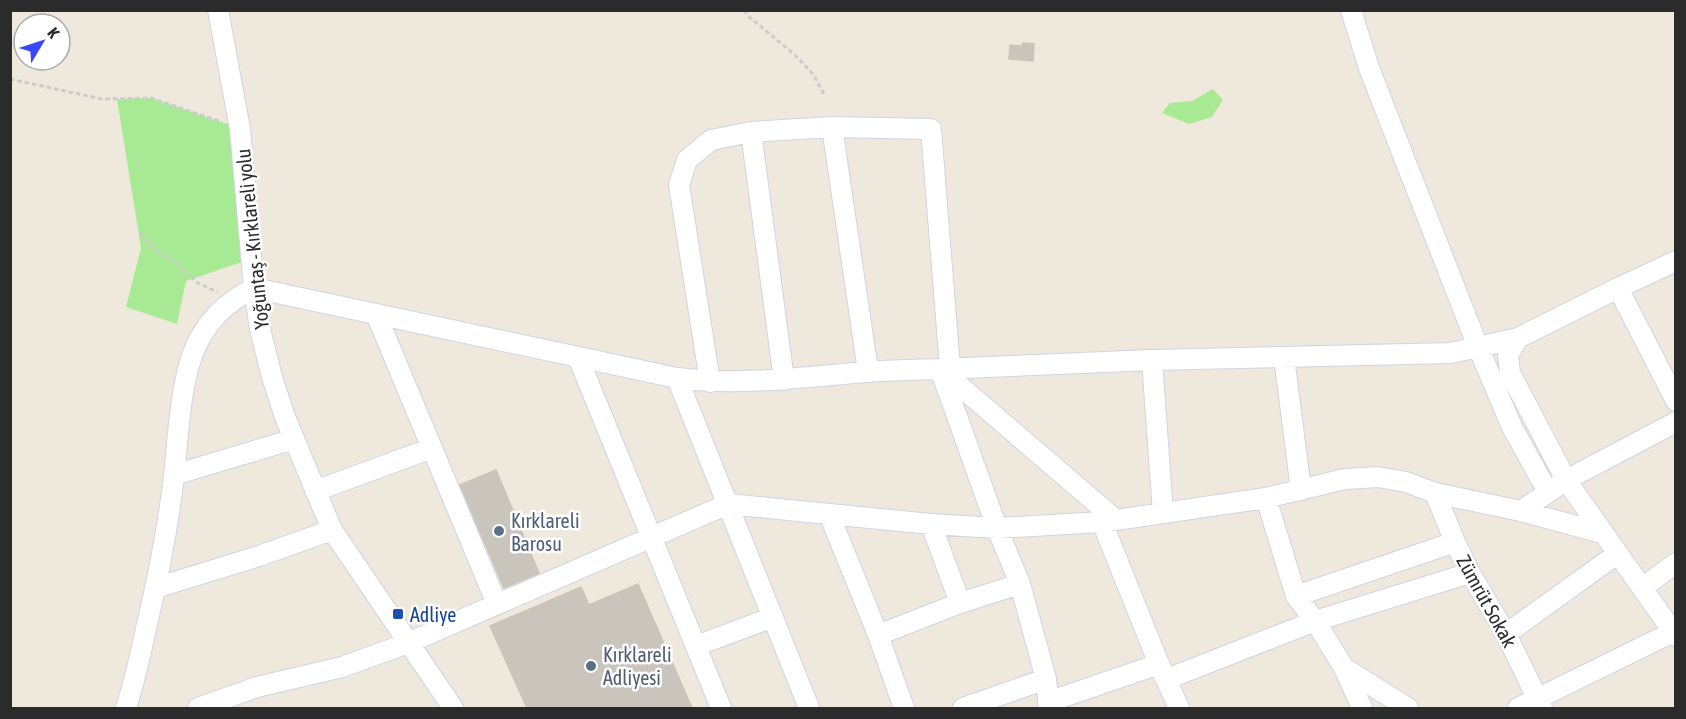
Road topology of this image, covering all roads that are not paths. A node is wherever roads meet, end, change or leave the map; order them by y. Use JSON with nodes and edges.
{"nodes":[{"id":1,"x":218,"y":10,"type":"edge"},
{"id":2,"x":1351,"y":10,"type":"edge"},
{"id":3,"x":832,"y":127,"type":"junction"},
{"id":4,"x":751,"y":132,"type":"junction"},
{"id":5,"x":1676,"y":261,"type":"edge"},
{"id":6,"x":254,"y":288,"type":"junction"},
{"id":7,"x":1618,"y":288,"type":"junction"},
{"id":8,"x":376,"y":314,"type":"junction"},
{"id":9,"x":1518,"y":339,"type":"junction"},
{"id":10,"x":1478,"y":347,"type":"junction"},
{"id":11,"x":578,"y":357,"type":"junction"},
{"id":12,"x":1284,"y":357,"type":"junction"},
{"id":13,"x":1152,"y":360,"type":"junction"},
{"id":14,"x":945,"y":369,"type":"junction"},
{"id":15,"x":868,"y":371,"type":"junction"},
{"id":16,"x":677,"y":378,"type":"junction"},
{"id":17,"x":784,"y":380,"type":"junction"},
{"id":18,"x":710,"y":382,"type":"junction"},
{"id":19,"x":1676,"y":401,"type":"edge"},
{"id":20,"x":1676,"y":422,"type":"edge"},
{"id":21,"x":294,"y":439,"type":"junction"},
{"id":22,"x":432,"y":448,"type":"junction"},
{"id":23,"x":174,"y":475,"type":"junction"},
{"id":24,"x":1566,"y":480,"type":"junction"},
{"id":25,"x":1301,"y":490,"type":"junction"},
{"id":26,"x":315,"y":491,"type":"junction"},
{"id":27,"x":1548,"y":492,"type":"junction"},
{"id":28,"x":1435,"y":493,"type":"junction"},
{"id":29,"x":1266,"y":498,"type":"junction"},
{"id":30,"x":728,"y":504,"type":"junction"},
{"id":31,"x":1521,"y":511,"type":"junction"},
{"id":32,"x":1163,"y":513,"type":"junction"},
{"id":33,"x":829,"y":514,"type":"junction"},
{"id":34,"x":1109,"y":521,"type":"junction"},
{"id":35,"x":931,"y":524,"type":"junction"},
{"id":36,"x":997,"y":528,"type":"junction"},
{"id":37,"x":332,"y":530,"type":"junction"},
{"id":38,"x":1602,"y":533,"type":"junction"},
{"id":39,"x":651,"y":537,"type":"junction"},
{"id":40,"x":1455,"y":542,"type":"junction"},
{"id":41,"x":1617,"y":554,"type":"junction"},
{"id":42,"x":1676,"y":563,"type":"edge"},
{"id":43,"x":1470,"y":573,"type":"junction"},
{"id":44,"x":1020,"y":584,"type":"junction"},
{"id":45,"x":155,"y":588,"type":"junction"},
{"id":46,"x":1642,"y":588,"type":"junction"},
{"id":47,"x":1296,"y":597,"type":"junction"},
{"id":48,"x":960,"y":603,"type":"junction"},
{"id":49,"x":497,"y":604,"type":"junction"},
{"id":50,"x":773,"y":617,"type":"junction"},
{"id":51,"x":1315,"y":621,"type":"junction"},
{"id":52,"x":1506,"y":634,"type":"junction"},
{"id":53,"x":1674,"y":634,"type":"edge"},
{"id":54,"x":878,"y":635,"type":"junction"},
{"id":55,"x":408,"y":643,"type":"junction"},
{"id":56,"x":696,"y":646,"type":"junction"},
{"id":57,"x":1344,"y":668,"type":"junction"},
{"id":58,"x":1163,"y":671,"type":"junction"},
{"id":59,"x":1046,"y":679,"type":"junction"},
{"id":60,"x":1540,"y":704,"type":"edge"},
{"id":61,"x":1048,"y":705,"type":"edge"},
{"id":62,"x":126,"y":708,"type":"edge"},
{"id":63,"x":198,"y":708,"type":"edge"},
{"id":64,"x":453,"y":708,"type":"edge"},
{"id":65,"x":721,"y":708,"type":"edge"},
{"id":66,"x":810,"y":708,"type":"edge"},
{"id":67,"x":904,"y":708,"type":"edge"},
{"id":68,"x":963,"y":708,"type":"edge"},
{"id":69,"x":1179,"y":708,"type":"edge"},
{"id":70,"x":1362,"y":708,"type":"edge"},
{"id":71,"x":1408,"y":708,"type":"edge"},
{"id":72,"x":1518,"y":708,"type":"edge"}],
"edges":[{"from":1,"to":6,"type":"street","name":"Yoğuntaş - Kırklareli yolu"},
{"from":2,"to":10,"type":"street"},
{"from":3,"to":4,"type":"street"},
{"from":3,"to":14,"type":"street"},
{"from":3,"to":15,"type":"street"},
{"from":4,"to":17,"type":"street"},
{"from":4,"to":18,"type":"street"},
{"from":5,"to":7,"type":"street"},
{"from":6,"to":8,"type":"street"},
{"from":6,"to":21,"type":"street","name":"Yoğuntaş - Kırklareli yolu"},
{"from":6,"to":23,"type":"street"},
{"from":7,"to":9,"type":"street"},
{"from":7,"to":19,"type":"street"},
{"from":8,"to":11,"type":"street"},
{"from":8,"to":22,"type":"street"},
{"from":9,"to":10,"type":"street"},
{"from":9,"to":24,"type":"street"},
{"from":10,"to":12,"type":"street"},
{"from":10,"to":27,"type":"street"},
{"from":11,"to":16,"type":"street"},
{"from":11,"to":39,"type":"street"},
{"from":12,"to":13,"type":"street"},
{"from":12,"to":25,"type":"street"},
{"from":13,"to":14,"type":"street"},
{"from":13,"to":32,"type":"street"},
{"from":14,"to":15,"type":"street"},
{"from":14,"to":34,"type":"street"},
{"from":14,"to":36,"type":"street"},
{"from":15,"to":17,"type":"street"},
{"from":16,"to":18,"type":"street"},
{"from":16,"to":30,"type":"street"},
{"from":17,"to":18,"type":"street"},
{"from":20,"to":24,"type":"street"},
{"from":21,"to":23,"type":"street"},
{"from":21,"to":26,"type":"street","name":"Yoğuntaş - Kırklareli yolu"},
{"from":22,"to":26,"type":"street"},
{"from":22,"to":49,"type":"street"},
{"from":23,"to":45,"type":"street"},
{"from":24,"to":27,"type":"street"},
{"from":24,"to":38,"type":"street"},
{"from":25,"to":28,"type":"street"},
{"from":25,"to":29,"type":"street"},
{"from":26,"to":37,"type":"street","name":"Yoğuntaş - Kırklareli yolu"},
{"from":27,"to":31,"type":"street"},
{"from":28,"to":31,"type":"street"},
{"from":28,"to":40,"type":"street","name":"Zümrüt Sokak"},
{"from":29,"to":32,"type":"street"},
{"from":29,"to":47,"type":"street"},
{"from":30,"to":33,"type":"street"},
{"from":30,"to":39,"type":"street"},
{"from":30,"to":50,"type":"street"},
{"from":31,"to":38,"type":"street"},
{"from":32,"to":34,"type":"street"},
{"from":33,"to":35,"type":"street"},
{"from":33,"to":54,"type":"street"},
{"from":34,"to":36,"type":"street"},
{"from":34,"to":58,"type":"street"},
{"from":35,"to":36,"type":"street"},
{"from":35,"to":48,"type":"street"},
{"from":36,"to":44,"type":"street"},
{"from":37,"to":45,"type":"street"},
{"from":37,"to":55,"type":"street","name":"Yoğuntaş - Kırklareli yolu"},
{"from":38,"to":41,"type":"street"},
{"from":39,"to":49,"type":"street"},
{"from":39,"to":56,"type":"street"},
{"from":40,"to":43,"type":"street","name":"Zümrüt Sokak"},
{"from":40,"to":47,"type":"street"},
{"from":41,"to":46,"type":"street"},
{"from":41,"to":52,"type":"street"},
{"from":42,"to":46,"type":"street"},
{"from":43,"to":51,"type":"street"},
{"from":43,"to":52,"type":"street","name":"Zümrüt Sokak"},
{"from":44,"to":48,"type":"street"},
{"from":44,"to":59,"type":"street"},
{"from":45,"to":62,"type":"street"},
{"from":46,"to":53,"type":"street"},
{"from":47,"to":51,"type":"street"},
{"from":48,"to":54,"type":"street"},
{"from":49,"to":55,"type":"street"},
{"from":50,"to":56,"type":"street"},
{"from":50,"to":66,"type":"street"},
{"from":51,"to":57,"type":"street"},
{"from":51,"to":58,"type":"street"},
{"from":52,"to":60,"type":"street","name":"Zümrüt Sokak"},
{"from":53,"to":60,"type":"street"},
{"from":54,"to":67,"type":"street"},
{"from":55,"to":63,"type":"street"},
{"from":55,"to":64,"type":"street","name":"Yoğuntaş - Kırklareli yolu"},
{"from":56,"to":65,"type":"street"},
{"from":57,"to":70,"type":"street"},
{"from":57,"to":71,"type":"street"},
{"from":58,"to":61,"type":"street"},
{"from":58,"to":69,"type":"street"},
{"from":59,"to":61,"type":"street"},
{"from":59,"to":68,"type":"street"},
{"from":60,"to":72,"type":"street"}]}
